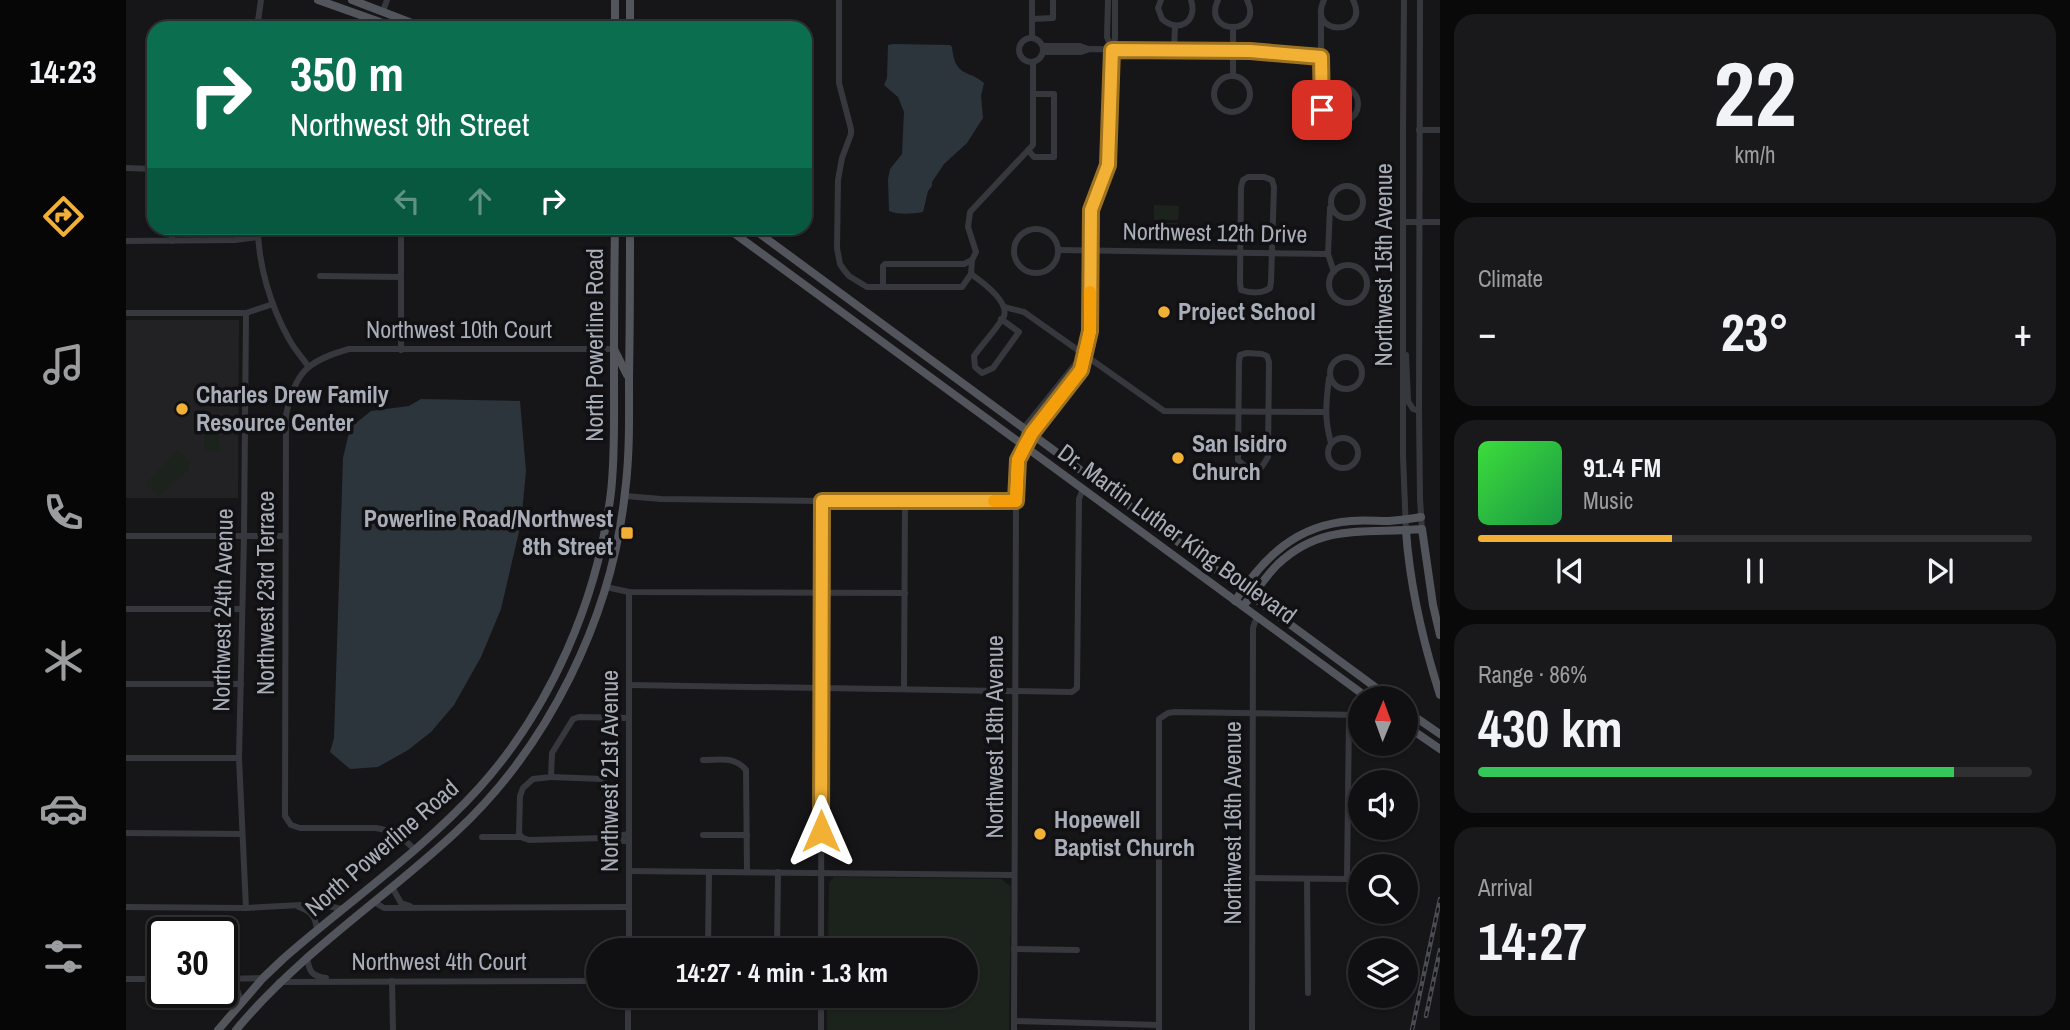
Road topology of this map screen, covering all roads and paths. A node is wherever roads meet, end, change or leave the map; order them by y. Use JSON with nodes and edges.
{"nodes":[{"id":1,"x":261,"y":0,"type":"edge"},
{"id":2,"x":318,"y":0,"type":"edge"},
{"id":3,"x":352,"y":0,"type":"edge"},
{"id":4,"x":387,"y":0,"type":"edge"},
{"id":5,"x":615,"y":0,"type":"edge"},
{"id":6,"x":630,"y":0,"type":"edge"},
{"id":7,"x":839,"y":0,"type":"edge"},
{"id":8,"x":1032,"y":0,"type":"edge"},
{"id":9,"x":1054,"y":0,"type":"edge"},
{"id":10,"x":1108,"y":0,"type":"edge"},
{"id":11,"x":1115,"y":0,"type":"edge"},
{"id":12,"x":1161,"y":0,"type":"edge"},
{"id":13,"x":1191,"y":0,"type":"edge"},
{"id":14,"x":1218,"y":0,"type":"edge"},
{"id":15,"x":1247,"y":0,"type":"edge"},
{"id":16,"x":1324,"y":0,"type":"edge"},
{"id":17,"x":1353,"y":0,"type":"edge"},
{"id":18,"x":1404,"y":0,"type":"edge"},
{"id":19,"x":1420,"y":0,"type":"edge"},
{"id":20,"x":1321,"y":10,"type":"junction"},
{"id":21,"x":383,"y":11,"type":"junction"},
{"id":22,"x":1032,"y":19,"type":"junction"},
{"id":23,"x":258,"y":21,"type":"edge"},
{"id":24,"x":377,"y":21,"type":"edge"},
{"id":25,"x":408,"y":21,"type":"edge"},
{"id":26,"x":615,"y":21,"type":"edge"},
{"id":27,"x":630,"y":21,"type":"edge"},
{"id":28,"x":1175,"y":26,"type":"junction"},
{"id":29,"x":1233,"y":28,"type":"junction"},
{"id":30,"x":1032,"y":38,"type":"junction"},
{"id":31,"x":1043,"y":49,"type":"junction"},
{"id":32,"x":1112,"y":50,"type":"junction"},
{"id":33,"x":1174,"y":50,"type":"junction"},
{"id":34,"x":1233,"y":51,"type":"junction"},
{"id":35,"x":1321,"y":57,"type":"junction"},
{"id":36,"x":1033,"y":62,"type":"junction"},
{"id":37,"x":1233,"y":76,"type":"junction"},
{"id":38,"x":1032,"y":94,"type":"junction"},
{"id":39,"x":1321,"y":104,"type":"junction"},
{"id":40,"x":1419,"y":130,"type":"junction"},
{"id":41,"x":1440,"y":130,"type":"edge"},
{"id":42,"x":1028,"y":150,"type":"junction"},
{"id":43,"x":126,"y":168,"type":"edge"},
{"id":44,"x":147,"y":169,"type":"edge"},
{"id":45,"x":1330,"y":202,"type":"junction"},
{"id":46,"x":1403,"y":222,"type":"junction"},
{"id":47,"x":1419,"y":222,"type":"junction"},
{"id":48,"x":1440,"y":222,"type":"edge"},
{"id":49,"x":172,"y":235,"type":"edge"},
{"id":50,"x":401,"y":235,"type":"edge"},
{"id":51,"x":615,"y":235,"type":"edge"},
{"id":52,"x":630,"y":235,"type":"edge"},
{"id":53,"x":737,"y":235,"type":"edge"},
{"id":54,"x":762,"y":235,"type":"edge"},
{"id":55,"x":258,"y":237,"type":"joint"},
{"id":56,"x":126,"y":241,"type":"edge"},
{"id":57,"x":172,"y":241,"type":"junction"},
{"id":58,"x":1058,"y":250,"type":"junction"},
{"id":59,"x":1090,"y":250,"type":"junction"},
{"id":60,"x":1240,"y":252,"type":"junction"},
{"id":61,"x":1272,"y":253,"type":"junction"},
{"id":62,"x":1328,"y":254,"type":"junction"},
{"id":63,"x":972,"y":260,"type":"junction"},
{"id":64,"x":1334,"y":272,"type":"junction"},
{"id":65,"x":971,"y":274,"type":"junction"},
{"id":66,"x":320,"y":276,"type":"dead end"},
{"id":67,"x":400,"y":277,"type":"junction"},
{"id":68,"x":883,"y":287,"type":"junction"},
{"id":69,"x":273,"y":304,"type":"junction"},
{"id":70,"x":1004,"y":307,"type":"junction"},
{"id":71,"x":126,"y":313,"type":"edge"},
{"id":72,"x":246,"y":313,"type":"junction"},
{"id":73,"x":1001,"y":319,"type":"junction"},
{"id":74,"x":614,"y":349,"type":"junction"},
{"id":75,"x":401,"y":350,"type":"junction"},
{"id":76,"x":1403,"y":350,"type":"junction"},
{"id":77,"x":1084,"y":355,"type":"junction"},
{"id":78,"x":308,"y":366,"type":"junction"},
{"id":79,"x":1330,"y":369,"type":"junction"},
{"id":80,"x":629,"y":383,"type":"junction"},
{"id":81,"x":1269,"y":411,"type":"junction"},
{"id":82,"x":1419,"y":411,"type":"junction"},
{"id":83,"x":1237,"y":412,"type":"junction"},
{"id":84,"x":1325,"y":412,"type":"junction"},
{"id":85,"x":1024,"y":428,"type":"junction"},
{"id":86,"x":1032,"y":433,"type":"junction"},
{"id":87,"x":1331,"y":443,"type":"junction"},
{"id":88,"x":1025,"y":445,"type":"junction"},
{"id":89,"x":1083,"y":489,"type":"junction"},
{"id":90,"x":625,"y":496,"type":"junction"},
{"id":91,"x":822,"y":501,"type":"junction"},
{"id":92,"x":905,"y":501,"type":"junction"},
{"id":93,"x":1016,"y":501,"type":"junction"},
{"id":94,"x":1422,"y":517,"type":"junction"},
{"id":95,"x":1405,"y":519,"type":"junction"},
{"id":96,"x":1422,"y":529,"type":"junction"},
{"id":97,"x":1406,"y":531,"type":"junction"},
{"id":98,"x":126,"y":536,"type":"edge"},
{"id":99,"x":244,"y":536,"type":"junction"},
{"id":100,"x":285,"y":536,"type":"junction"},
{"id":101,"x":597,"y":562,"type":"junction"},
{"id":102,"x":592,"y":581,"type":"junction"},
{"id":103,"x":606,"y":587,"type":"junction"},
{"id":104,"x":1242,"y":590,"type":"junction"},
{"id":105,"x":629,"y":592,"type":"junction"},
{"id":106,"x":821,"y":593,"type":"junction"},
{"id":107,"x":905,"y":593,"type":"junction"},
{"id":108,"x":1251,"y":596,"type":"junction"},
{"id":109,"x":601,"y":602,"type":"junction"},
{"id":110,"x":1239,"y":603,"type":"junction"},
{"id":111,"x":126,"y":609,"type":"edge"},
{"id":112,"x":242,"y":609,"type":"junction"},
{"id":113,"x":1272,"y":612,"type":"junction"},
{"id":114,"x":1257,"y":616,"type":"junction"},
{"id":115,"x":1440,"y":635,"type":"edge"},
{"id":116,"x":126,"y":684,"type":"edge"},
{"id":117,"x":241,"y":684,"type":"junction"},
{"id":118,"x":629,"y":685,"type":"junction"},
{"id":119,"x":1352,"y":686,"type":"edge"},
{"id":120,"x":1374,"y":686,"type":"edge"},
{"id":121,"x":821,"y":687,"type":"junction"},
{"id":122,"x":904,"y":689,"type":"junction"},
{"id":123,"x":1015,"y":690,"type":"junction"},
{"id":124,"x":1440,"y":695,"type":"edge"},
{"id":125,"x":1252,"y":713,"type":"junction"},
{"id":126,"x":1348,"y":715,"type":"edge"},
{"id":127,"x":629,"y":718,"type":"junction"},
{"id":128,"x":1418,"y":718,"type":"edge"},
{"id":129,"x":529,"y":721,"type":"junction"},
{"id":130,"x":1418,"y":734,"type":"edge"},
{"id":131,"x":1440,"y":734,"type":"edge"},
{"id":132,"x":517,"y":738,"type":"junction"},
{"id":133,"x":531,"y":743,"type":"junction"},
{"id":134,"x":1440,"y":749,"type":"edge"},
{"id":135,"x":1348,"y":756,"type":"edge"},
{"id":136,"x":126,"y":758,"type":"edge"},
{"id":137,"x":239,"y":758,"type":"junction"},
{"id":138,"x":519,"y":760,"type":"junction"},
{"id":139,"x":703,"y":761,"type":"dead end"},
{"id":140,"x":551,"y":777,"type":"junction"},
{"id":141,"x":126,"y":833,"type":"edge"},
{"id":142,"x":242,"y":834,"type":"junction"},
{"id":143,"x":703,"y":835,"type":"dead end"},
{"id":144,"x":747,"y":835,"type":"junction"},
{"id":145,"x":482,"y":837,"type":"dead end"},
{"id":146,"x":521,"y":837,"type":"junction"},
{"id":147,"x":629,"y":837,"type":"junction"},
{"id":148,"x":606,"y":838,"type":"junction"},
{"id":149,"x":414,"y":849,"type":"junction"},
{"id":150,"x":629,"y":871,"type":"junction"},
{"id":151,"x":709,"y":872,"type":"junction"},
{"id":152,"x":747,"y":872,"type":"junction"},
{"id":153,"x":778,"y":872,"type":"junction"},
{"id":154,"x":821,"y":873,"type":"junction"},
{"id":155,"x":1014,"y":875,"type":"junction"},
{"id":156,"x":381,"y":877,"type":"junction"},
{"id":157,"x":1252,"y":878,"type":"junction"},
{"id":158,"x":1307,"y":879,"type":"junction"},
{"id":159,"x":392,"y":887,"type":"junction"},
{"id":160,"x":374,"y":902,"type":"junction"},
{"id":161,"x":298,"y":906,"type":"junction"},
{"id":162,"x":126,"y":907,"type":"edge"},
{"id":163,"x":629,"y":907,"type":"junction"},
{"id":164,"x":246,"y":908,"type":"junction"},
{"id":165,"x":415,"y":908,"type":"junction"},
{"id":166,"x":342,"y":909,"type":"junction"},
{"id":167,"x":317,"y":929,"type":"junction"},
{"id":168,"x":335,"y":933,"type":"junction"},
{"id":169,"x":629,"y":938,"type":"edge"},
{"id":170,"x":708,"y":938,"type":"edge"},
{"id":171,"x":777,"y":938,"type":"edge"},
{"id":172,"x":821,"y":938,"type":"edge"},
{"id":173,"x":1014,"y":949,"type":"junction"},
{"id":174,"x":1077,"y":950,"type":"dead end"},
{"id":175,"x":307,"y":957,"type":"junction"},
{"id":176,"x":263,"y":978,"type":"junction"},
{"id":177,"x":126,"y":979,"type":"edge"},
{"id":178,"x":147,"y":979,"type":"edge"},
{"id":179,"x":238,"y":979,"type":"edge"},
{"id":180,"x":393,"y":981,"type":"junction"},
{"id":181,"x":586,"y":981,"type":"edge"},
{"id":182,"x":279,"y":982,"type":"junction"},
{"id":183,"x":334,"y":982,"type":"junction"},
{"id":184,"x":238,"y":992,"type":"edge"},
{"id":185,"x":1308,"y":993,"type":"dead end"},
{"id":186,"x":241,"y":1002,"type":"junction"},
{"id":187,"x":628,"y":1008,"type":"edge"},
{"id":188,"x":821,"y":1008,"type":"edge"},
{"id":189,"x":230,"y":1015,"type":"junction"},
{"id":190,"x":1014,"y":1021,"type":"junction"},
{"id":191,"x":1087,"y":1027,"type":"edge"},
{"id":192,"x":1159,"y":1027,"type":"edge"},
{"id":193,"x":218,"y":1030,"type":"edge"},
{"id":194,"x":225,"y":1030,"type":"edge"},
{"id":195,"x":236,"y":1030,"type":"edge"},
{"id":196,"x":393,"y":1030,"type":"edge"},
{"id":197,"x":628,"y":1030,"type":"edge"},
{"id":198,"x":821,"y":1030,"type":"edge"},
{"id":199,"x":1014,"y":1030,"type":"edge"},
{"id":200,"x":1252,"y":1030,"type":"edge"}],
"edges":[{"from":1,"to":23,"type":"street"},
{"from":2,"to":24,"type":"main road"},
{"from":3,"to":21,"type":"main road"},
{"from":4,"to":21,"type":"street"},
{"from":5,"to":26,"type":"main road"},
{"from":6,"to":27,"type":"main road"},
{"from":7,"to":68,"type":"street"},
{"from":8,"to":22,"type":"street"},
{"from":9,"to":22,"type":"street"},
{"from":10,"to":32,"type":"street"},
{"from":11,"to":32,"type":"street"},
{"from":12,"to":28,"type":"street"},
{"from":13,"to":28,"type":"street"},
{"from":14,"to":29,"type":"street"},
{"from":15,"to":29,"type":"street"},
{"from":16,"to":20,"type":"street"},
{"from":17,"to":20,"type":"street"},
{"from":18,"to":46,"type":"street","name":"Northwest 15th Avenue"},
{"from":19,"to":40,"type":"street","name":"Northwest 15th Avenue"},
{"from":20,"to":35,"type":"street"},
{"from":21,"to":25,"type":"main road"},
{"from":22,"to":30,"type":"street"},
{"from":28,"to":33,"type":"street"},
{"from":29,"to":34,"type":"street"},
{"from":30,"to":31,"type":"street"},
{"from":30,"to":36,"type":"street"},
{"from":31,"to":32,"type":"street"},
{"from":31,"to":36,"type":"street"},
{"from":32,"to":33,"type":"street"},
{"from":32,"to":59,"type":"street"},
{"from":33,"to":34,"type":"street"},
{"from":34,"to":35,"type":"street"},
{"from":34,"to":37,"type":"street"},
{"from":35,"to":39,"type":"street"},
{"from":36,"to":38,"type":"street"},
{"from":37,"to":37,"type":"street"},
{"from":38,"to":42,"type":"street"},
{"from":38,"to":42,"type":"street"},
{"from":39,"to":39,"type":"street"},
{"from":40,"to":41,"type":"street"},
{"from":40,"to":47,"type":"street","name":"Northwest 15th Avenue"},
{"from":42,"to":63,"type":"street"},
{"from":43,"to":44,"type":"street"},
{"from":45,"to":45,"type":"street"},
{"from":45,"to":62,"type":"street"},
{"from":46,"to":47,"type":"street"},
{"from":46,"to":76,"type":"street","name":"Northwest 15th Avenue"},
{"from":47,"to":48,"type":"street"},
{"from":47,"to":82,"type":"street","name":"Northwest 15th Avenue"},
{"from":49,"to":57,"type":"street"},
{"from":50,"to":67,"type":"street"},
{"from":51,"to":74,"type":"main road","name":"North Powerline Road"},
{"from":52,"to":80,"type":"main road","name":"North Powerline Road"},
{"from":53,"to":88,"type":"main road","name":"Dr. Martin Luther King Boulevard"},
{"from":54,"to":85,"type":"main road","name":"Dr. Martin Luther King Boulevard"},
{"from":55,"to":57,"type":"street"},
{"from":55,"to":69,"type":"street"},
{"from":56,"to":57,"type":"street"},
{"from":58,"to":58,"type":"street"},
{"from":58,"to":59,"type":"street","name":"Northwest 12th Drive"},
{"from":59,"to":60,"type":"street","name":"Northwest 12th Drive"},
{"from":59,"to":77,"type":"street"},
{"from":60,"to":61,"type":"street","name":"Northwest 12th Drive"},
{"from":60,"to":61,"type":"street"},
{"from":60,"to":61,"type":"street"},
{"from":61,"to":62,"type":"street","name":"Northwest 12th Drive"},
{"from":62,"to":64,"type":"street"},
{"from":63,"to":65,"type":"street"},
{"from":63,"to":68,"type":"street"},
{"from":64,"to":64,"type":"street"},
{"from":65,"to":68,"type":"street"},
{"from":65,"to":70,"type":"street"},
{"from":66,"to":67,"type":"street"},
{"from":67,"to":75,"type":"street"},
{"from":69,"to":72,"type":"street"},
{"from":69,"to":78,"type":"street"},
{"from":70,"to":73,"type":"street"},
{"from":70,"to":77,"type":"street"},
{"from":71,"to":72,"type":"street"},
{"from":72,"to":99,"type":"street","name":"Northwest 24th Avenue"},
{"from":73,"to":73,"type":"street"},
{"from":74,"to":75,"type":"street","name":"Northwest 10th Court"},
{"from":74,"to":80,"type":"main road"},
{"from":74,"to":101,"type":"main road","name":"North Powerline Road"},
{"from":75,"to":78,"type":"street","name":"Northwest 10th Court"},
{"from":76,"to":82,"type":"street"},
{"from":76,"to":95,"type":"street","name":"Northwest 15th Avenue"},
{"from":77,"to":83,"type":"street"},
{"from":77,"to":85,"type":"street"},
{"from":77,"to":86,"type":"street"},
{"from":78,"to":100,"type":"street","name":"Northwest 23rd Terrace"},
{"from":79,"to":79,"type":"street"},
{"from":79,"to":84,"type":"street"},
{"from":80,"to":90,"type":"main road","name":"North Powerline Road"},
{"from":81,"to":83,"type":"street"},
{"from":81,"to":83,"type":"street"},
{"from":81,"to":83,"type":"street"},
{"from":81,"to":84,"type":"street"},
{"from":82,"to":94,"type":"street","name":"Northwest 15th Avenue"},
{"from":84,"to":87,"type":"street"},
{"from":85,"to":86,"type":"main road","name":"Dr. Martin Luther King Boulevard"},
{"from":85,"to":88,"type":"street"},
{"from":86,"to":88,"type":"street"},
{"from":86,"to":104,"type":"main road","name":"Dr. Martin Luther King Boulevard"},
{"from":87,"to":87,"type":"street"},
{"from":88,"to":89,"type":"main road","name":"Dr. Martin Luther King Boulevard"},
{"from":88,"to":93,"type":"street","name":"Northwest 18th Avenue"},
{"from":89,"to":110,"type":"main road","name":"Dr. Martin Luther King Boulevard"},
{"from":89,"to":123,"type":"street"},
{"from":90,"to":91,"type":"street"},
{"from":90,"to":103,"type":"main road","name":"North Powerline Road"},
{"from":91,"to":92,"type":"street"},
{"from":91,"to":106,"type":"street"},
{"from":92,"to":93,"type":"street"},
{"from":92,"to":107,"type":"street"},
{"from":93,"to":123,"type":"street","name":"Northwest 18th Avenue"},
{"from":94,"to":95,"type":"main road"},
{"from":94,"to":96,"type":"street","name":"Northwest 15th Avenue"},
{"from":95,"to":97,"type":"street","name":"Northwest 15th Avenue"},
{"from":95,"to":104,"type":"main road"},
{"from":96,"to":97,"type":"main road"},
{"from":96,"to":115,"type":"main road"},
{"from":97,"to":108,"type":"main road"},
{"from":97,"to":124,"type":"main road"},
{"from":98,"to":99,"type":"street"},
{"from":99,"to":100,"type":"street"},
{"from":99,"to":112,"type":"street","name":"Northwest 24th Avenue"},
{"from":100,"to":149,"type":"street","name":"Northwest 23rd Terrace"},
{"from":101,"to":102,"type":"main road","name":"North Powerline Road"},
{"from":101,"to":103,"type":"main road"},
{"from":102,"to":109,"type":"main road"},
{"from":102,"to":129,"type":"main road","name":"North Powerline Road"},
{"from":103,"to":105,"type":"street"},
{"from":103,"to":109,"type":"main road","name":"North Powerline Road"},
{"from":104,"to":108,"type":"main road","name":"Dr. Martin Luther King Boulevard"},
{"from":104,"to":110,"type":"main road"},
{"from":105,"to":106,"type":"street"},
{"from":105,"to":118,"type":"street","name":"Northwest 21st Avenue"},
{"from":106,"to":107,"type":"street"},
{"from":106,"to":121,"type":"street"},
{"from":107,"to":122,"type":"street"},
{"from":108,"to":110,"type":"main road"},
{"from":108,"to":113,"type":"main road","name":"Dr. Martin Luther King Boulevard"},
{"from":109,"to":133,"type":"main road","name":"North Powerline Road"},
{"from":110,"to":114,"type":"main road","name":"Dr. Martin Luther King Boulevard"},
{"from":111,"to":112,"type":"street"},
{"from":112,"to":117,"type":"street","name":"Northwest 24th Avenue"},
{"from":113,"to":114,"type":"main road"},
{"from":113,"to":120,"type":"main road","name":"Dr. Martin Luther King Boulevard"},
{"from":114,"to":119,"type":"main road","name":"Dr. Martin Luther King Boulevard"},
{"from":114,"to":125,"type":"street","name":"Northwest 16th Avenue"},
{"from":116,"to":117,"type":"street"},
{"from":117,"to":137,"type":"street","name":"Northwest 24th Avenue"},
{"from":118,"to":121,"type":"street"},
{"from":118,"to":127,"type":"street","name":"Northwest 21st Avenue"},
{"from":121,"to":122,"type":"street"},
{"from":121,"to":154,"type":"street"},
{"from":122,"to":123,"type":"street"},
{"from":123,"to":155,"type":"street","name":"Northwest 18th Avenue"},
{"from":125,"to":126,"type":"street"},
{"from":125,"to":157,"type":"street","name":"Northwest 16th Avenue"},
{"from":125,"to":192,"type":"street"},
{"from":127,"to":140,"type":"street"},
{"from":127,"to":147,"type":"street","name":"Northwest 21st Avenue"},
{"from":128,"to":131,"type":"main road"},
{"from":129,"to":132,"type":"main road","name":"North Powerline Road"},
{"from":129,"to":133,"type":"main road"},
{"from":130,"to":134,"type":"main road"},
{"from":132,"to":138,"type":"main road"},
{"from":132,"to":149,"type":"main road","name":"North Powerline Road"},
{"from":133,"to":138,"type":"main road","name":"North Powerline Road"},
{"from":135,"to":158,"type":"street"},
{"from":136,"to":137,"type":"street"},
{"from":137,"to":142,"type":"street","name":"Northwest 24th Avenue"},
{"from":138,"to":159,"type":"main road","name":"North Powerline Road"},
{"from":139,"to":144,"type":"street"},
{"from":140,"to":146,"type":"street"},
{"from":140,"to":148,"type":"street"},
{"from":141,"to":142,"type":"street"},
{"from":142,"to":164,"type":"street","name":"Northwest 24th Avenue"},
{"from":143,"to":144,"type":"street"},
{"from":144,"to":152,"type":"street"},
{"from":145,"to":146,"type":"street"},
{"from":146,"to":148,"type":"street"},
{"from":147,"to":148,"type":"street"},
{"from":147,"to":150,"type":"street","name":"Northwest 21st Avenue"},
{"from":149,"to":156,"type":"main road","name":"North Powerline Road"},
{"from":150,"to":151,"type":"street"},
{"from":150,"to":163,"type":"street","name":"Northwest 21st Avenue"},
{"from":151,"to":152,"type":"street"},
{"from":151,"to":170,"type":"street"},
{"from":152,"to":153,"type":"street"},
{"from":153,"to":154,"type":"street"},
{"from":153,"to":171,"type":"street"},
{"from":154,"to":155,"type":"street"},
{"from":154,"to":172,"type":"street"},
{"from":155,"to":173,"type":"street","name":"Northwest 18th Avenue"},
{"from":156,"to":160,"type":"main road"},
{"from":156,"to":166,"type":"main road","name":"North Powerline Road"},
{"from":157,"to":158,"type":"street"},
{"from":157,"to":200,"type":"street","name":"Northwest 16th Avenue"},
{"from":158,"to":185,"type":"street"},
{"from":159,"to":160,"type":"main road","name":"North Powerline Road"},
{"from":159,"to":165,"type":"street"},
{"from":160,"to":165,"type":"street"},
{"from":160,"to":168,"type":"main road","name":"North Powerline Road"},
{"from":161,"to":164,"type":"street"},
{"from":161,"to":166,"type":"street"},
{"from":161,"to":167,"type":"street"},
{"from":162,"to":164,"type":"street"},
{"from":163,"to":165,"type":"street"},
{"from":163,"to":169,"type":"street","name":"Northwest 21st Avenue"},
{"from":166,"to":167,"type":"main road","name":"North Powerline Road"},
{"from":166,"to":168,"type":"main road"},
{"from":167,"to":176,"type":"main road","name":"North Powerline Road"},
{"from":168,"to":175,"type":"main road","name":"North Powerline Road"},
{"from":173,"to":174,"type":"street"},
{"from":173,"to":190,"type":"street","name":"Northwest 18th Avenue"},
{"from":175,"to":182,"type":"main road","name":"North Powerline Road"},
{"from":175,"to":183,"type":"street"},
{"from":176,"to":179,"type":"street"},
{"from":176,"to":186,"type":"main road","name":"North Powerline Road"},
{"from":177,"to":178,"type":"street"},
{"from":180,"to":181,"type":"street","name":"Northwest 4th Court"},
{"from":180,"to":183,"type":"street","name":"Northwest 4th Court"},
{"from":180,"to":196,"type":"street"},
{"from":182,"to":183,"type":"street","name":"Northwest 4th Court"},
{"from":182,"to":195,"type":"main road","name":"North Powerline Road"},
{"from":184,"to":186,"type":"street"},
{"from":186,"to":189,"type":"main road","name":"North Powerline Road"},
{"from":187,"to":197,"type":"street"},
{"from":188,"to":198,"type":"street"},
{"from":189,"to":193,"type":"main road","name":"North Powerline Road"},
{"from":189,"to":194,"type":"main road"},
{"from":190,"to":191,"type":"street"},
{"from":190,"to":199,"type":"street","name":"Northwest 18th Avenue"},
{"from":191,"to":192,"type":"street"}]}
